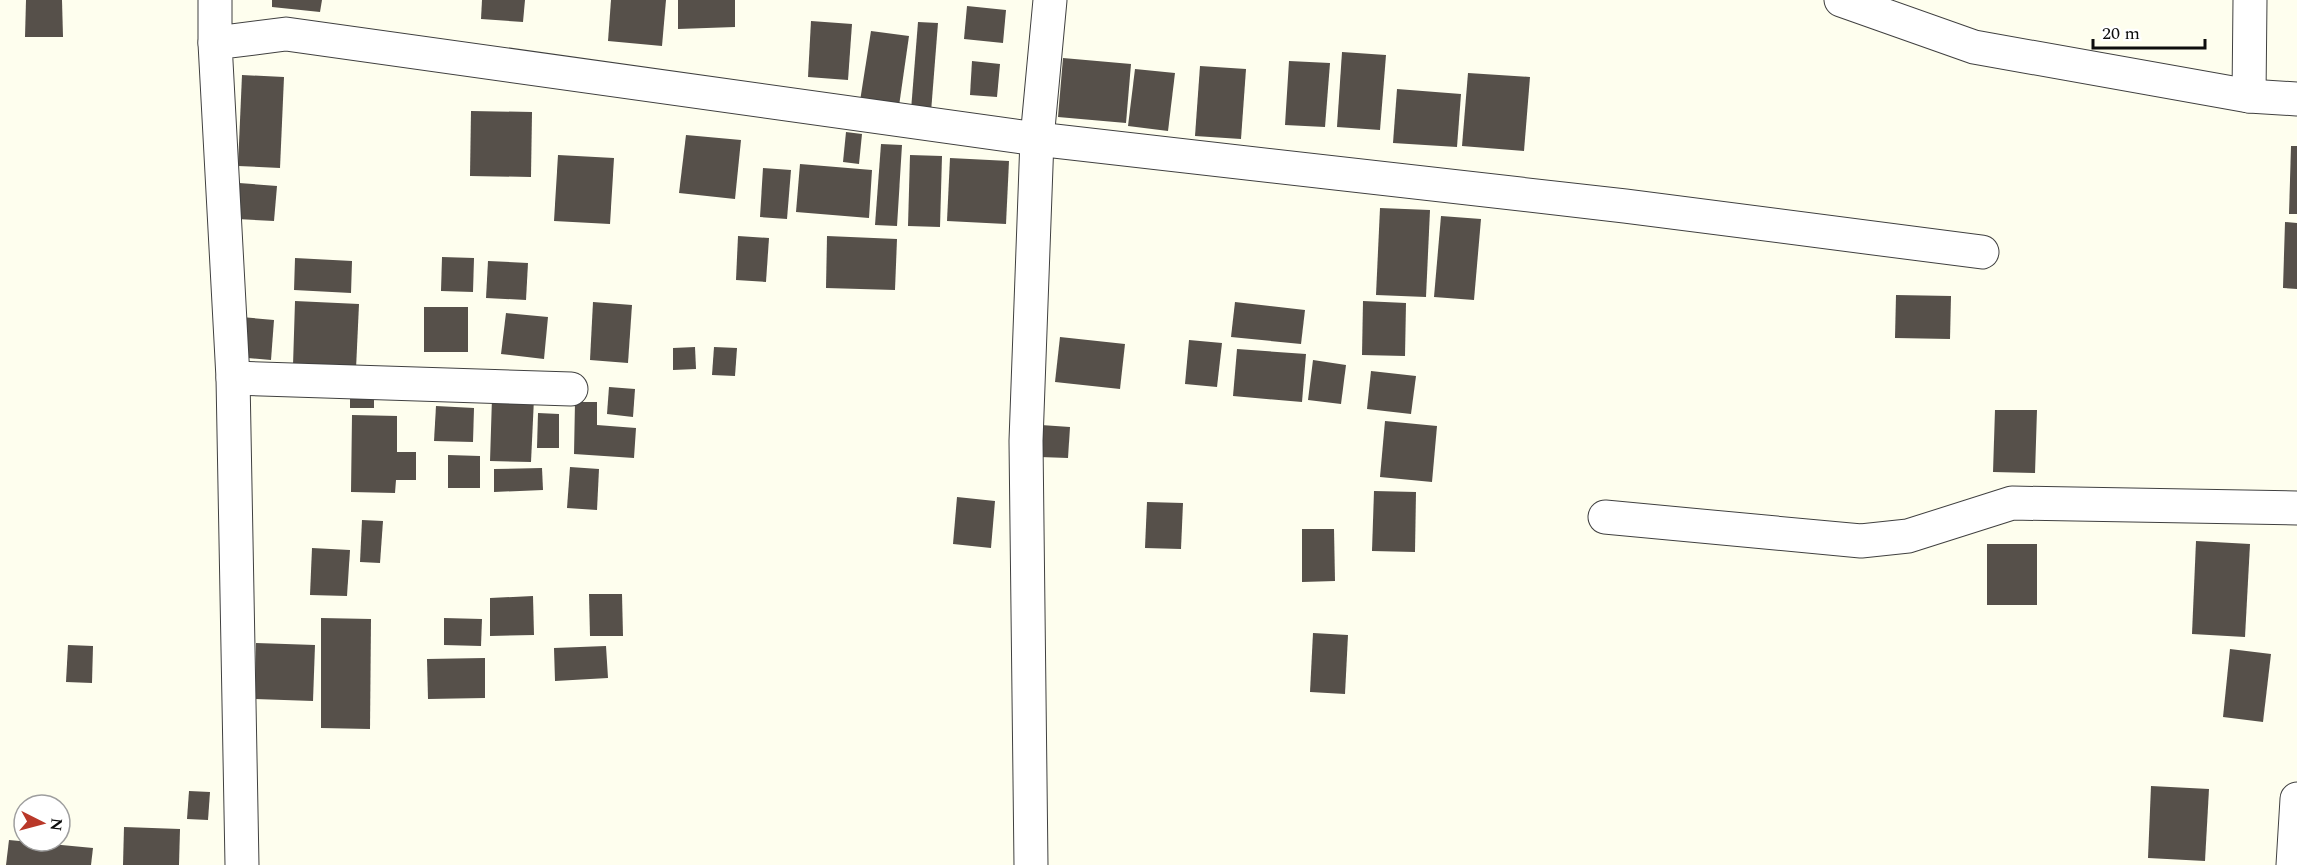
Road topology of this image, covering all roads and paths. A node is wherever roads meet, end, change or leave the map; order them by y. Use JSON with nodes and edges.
{"nodes":[{"id":1,"x":215,"y":0,"type":"edge"},
{"id":2,"x":1050,"y":0,"type":"edge"},
{"id":3,"x":1841,"y":0,"type":"edge"},
{"id":4,"x":2250,"y":0,"type":"edge"},
{"id":5,"x":215,"y":42,"type":"junction"},
{"id":6,"x":2249,"y":96,"type":"junction"},
{"id":7,"x":2297,"y":99,"type":"edge"},
{"id":8,"x":1037,"y":139,"type":"junction"},
{"id":9,"x":1982,"y":252,"type":"dead end"},
{"id":10,"x":233,"y":378,"type":"junction"},
{"id":11,"x":571,"y":389,"type":"dead end"},
{"id":12,"x":2297,"y":508,"type":"edge"},
{"id":13,"x":1605,"y":517,"type":"dead end"},
{"id":14,"x":2297,"y":799,"type":"edge"},
{"id":15,"x":242,"y":865,"type":"edge"},
{"id":16,"x":1031,"y":865,"type":"edge"},
{"id":17,"x":2293,"y":865,"type":"edge"}],
"edges":[{"from":1,"to":5,"type":"street"},
{"from":2,"to":8,"type":"street"},
{"from":3,"to":6,"type":"street"},
{"from":4,"to":6,"type":"street"},
{"from":5,"to":8,"type":"street"},
{"from":5,"to":10,"type":"street"},
{"from":6,"to":7,"type":"street"},
{"from":8,"to":9,"type":"street"},
{"from":8,"to":16,"type":"street"},
{"from":10,"to":11,"type":"street"},
{"from":10,"to":15,"type":"street"},
{"from":12,"to":13,"type":"street"},
{"from":14,"to":17,"type":"street"}]}
